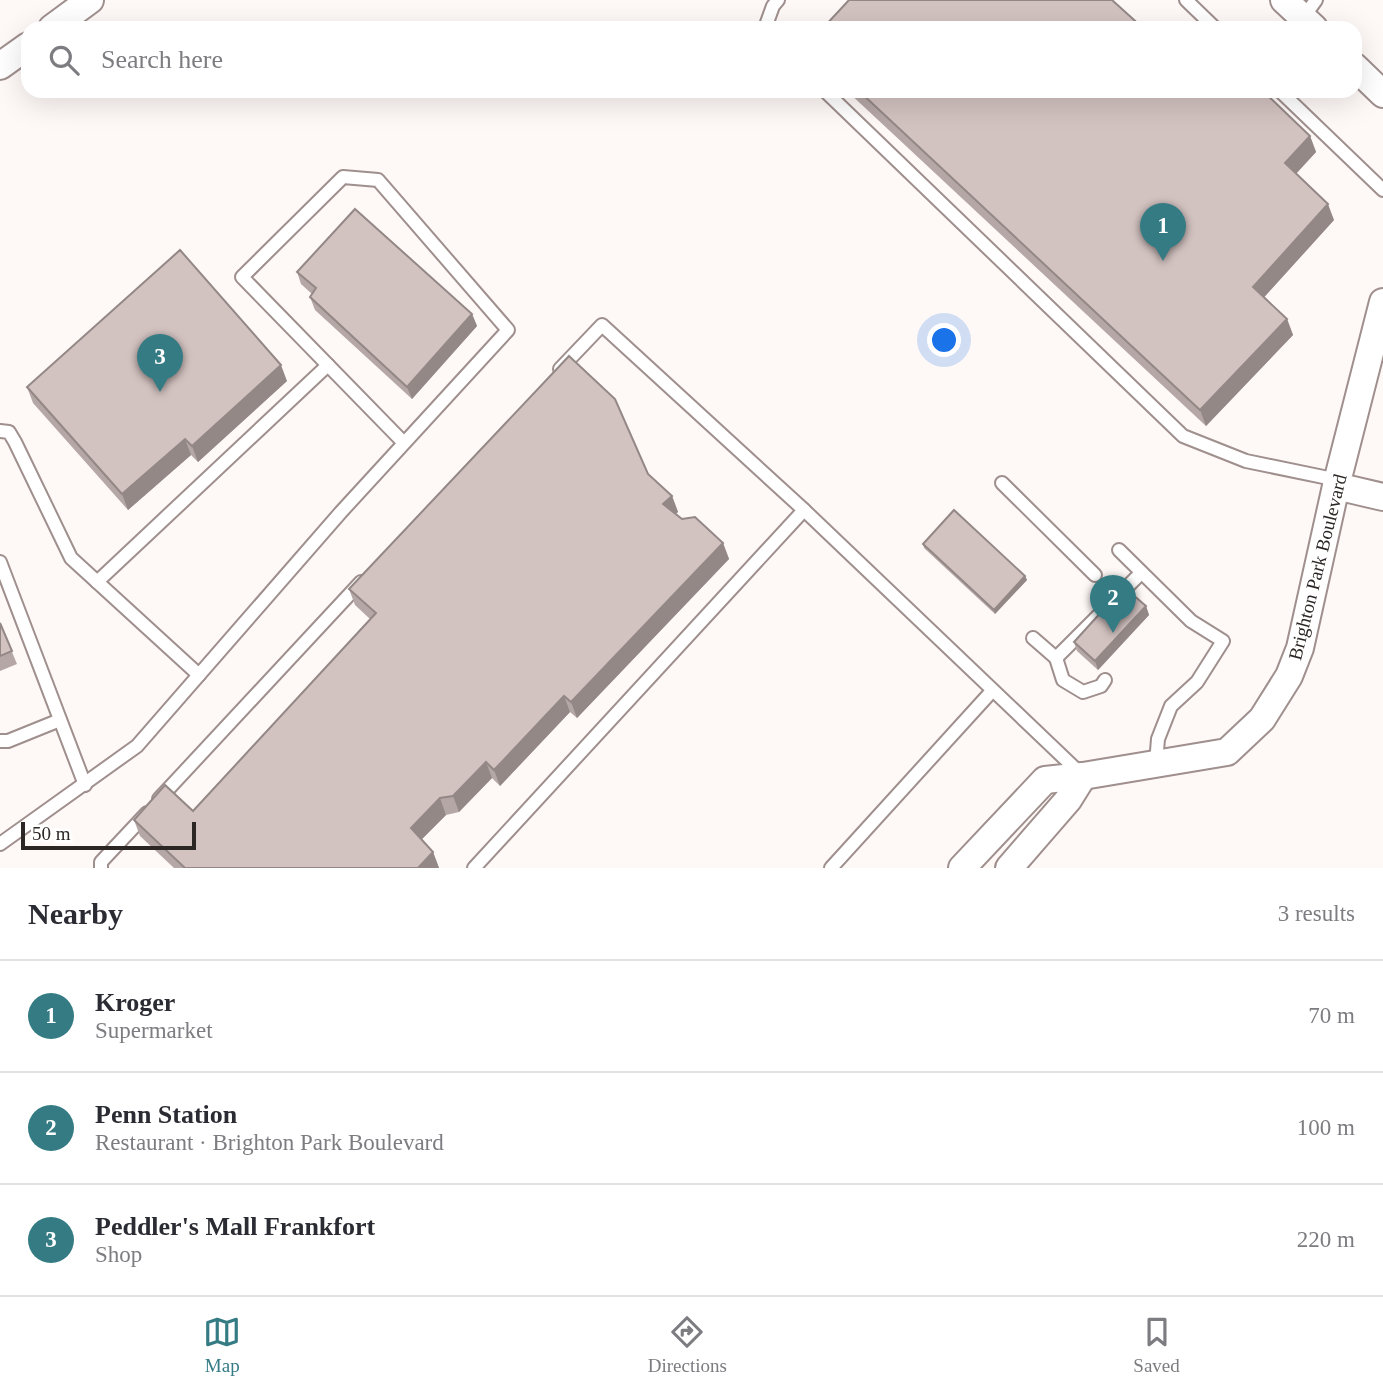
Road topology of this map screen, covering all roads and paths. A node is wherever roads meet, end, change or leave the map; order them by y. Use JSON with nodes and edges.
{"nodes":[{"id":1,"x":90,"y":0,"type":"edge"},
{"id":2,"x":778,"y":0,"type":"edge"},
{"id":3,"x":1186,"y":0,"type":"edge"},
{"id":4,"x":1284,"y":0,"type":"edge"},
{"id":5,"x":1311,"y":15,"type":"edge"},
{"id":6,"x":62,"y":21,"type":"edge"},
{"id":7,"x":768,"y":21,"type":"edge"},
{"id":8,"x":1208,"y":21,"type":"edge"},
{"id":9,"x":21,"y":51,"type":"edge"},
{"id":10,"x":0,"y":66,"type":"edge"},
{"id":11,"x":1362,"y":74,"type":"edge"},
{"id":12,"x":1383,"y":94,"type":"edge"},
{"id":13,"x":832,"y":98,"type":"edge"},
{"id":14,"x":1287,"y":98,"type":"edge"},
{"id":15,"x":1383,"y":190,"type":"edge"},
{"id":16,"x":1383,"y":302,"type":"edge"},
{"id":17,"x":328,"y":365,"type":"junction"},
{"id":18,"x":554,"y":376,"type":"edge"},
{"id":19,"x":0,"y":431,"type":"edge"},
{"id":20,"x":404,"y":443,"type":"junction"},
{"id":21,"x":1002,"y":483,"type":"dead end"},
{"id":22,"x":1337,"y":483,"type":"junction"},
{"id":23,"x":1383,"y":497,"type":"edge"},
{"id":24,"x":803,"y":510,"type":"junction"},
{"id":25,"x":1119,"y":550,"type":"dead end"},
{"id":26,"x":0,"y":562,"type":"edge"},
{"id":27,"x":373,"y":570,"type":"edge"},
{"id":28,"x":1141,"y":573,"type":"junction"},
{"id":29,"x":1095,"y":575,"type":"dead end"},
{"id":30,"x":97,"y":582,"type":"junction"},
{"id":31,"x":1033,"y":638,"type":"dead end"},
{"id":32,"x":1056,"y":658,"type":"junction"},
{"id":33,"x":199,"y":675,"type":"junction"},
{"id":34,"x":1105,"y":680,"type":"dead end"},
{"id":35,"x":992,"y":691,"type":"junction"},
{"id":36,"x":60,"y":720,"type":"junction"},
{"id":37,"x":0,"y":741,"type":"edge"},
{"id":38,"x":1156,"y":763,"type":"junction"},
{"id":39,"x":1083,"y":776,"type":"junction"},
{"id":40,"x":85,"y":785,"type":"junction"},
{"id":41,"x":0,"y":844,"type":"edge"},
{"id":42,"x":101,"y":868,"type":"edge"},
{"id":43,"x":474,"y":868,"type":"edge"},
{"id":44,"x":831,"y":868,"type":"edge"},
{"id":45,"x":962,"y":868,"type":"edge"},
{"id":46,"x":1009,"y":868,"type":"edge"}],
"edges":[{"from":1,"to":6,"type":"street"},
{"from":2,"to":7,"type":"lane"},
{"from":3,"to":8,"type":"lane"},
{"from":4,"to":5,"type":"street"},
{"from":9,"to":10,"type":"street"},
{"from":11,"to":12,"type":"street"},
{"from":13,"to":22,"type":"lane"},
{"from":14,"to":15,"type":"lane"},
{"from":16,"to":22,"type":"street","name":"Brighton Park Boulevard"},
{"from":17,"to":20,"type":"lane"},
{"from":17,"to":20,"type":"lane"},
{"from":17,"to":30,"type":"lane"},
{"from":18,"to":24,"type":"lane"},
{"from":19,"to":30,"type":"lane"},
{"from":20,"to":33,"type":"lane"},
{"from":21,"to":29,"type":"lane"},
{"from":22,"to":23,"type":"street"},
{"from":22,"to":38,"type":"street","name":"Brighton Park Boulevard"},
{"from":24,"to":35,"type":"lane"},
{"from":24,"to":43,"type":"lane"},
{"from":25,"to":28,"type":"lane"},
{"from":26,"to":36,"type":"lane"},
{"from":27,"to":42,"type":"lane"},
{"from":28,"to":32,"type":"lane"},
{"from":28,"to":38,"type":"lane"},
{"from":30,"to":33,"type":"lane"},
{"from":31,"to":32,"type":"lane"},
{"from":32,"to":34,"type":"lane"},
{"from":33,"to":40,"type":"lane"},
{"from":35,"to":39,"type":"lane"},
{"from":35,"to":44,"type":"lane"},
{"from":36,"to":37,"type":"lane"},
{"from":36,"to":40,"type":"lane"},
{"from":38,"to":39,"type":"street","name":"Brighton Park Boulevard"},
{"from":39,"to":45,"type":"street","name":"Brighton Park Boulevard"},
{"from":39,"to":46,"type":"street"},
{"from":40,"to":41,"type":"lane"}]}
